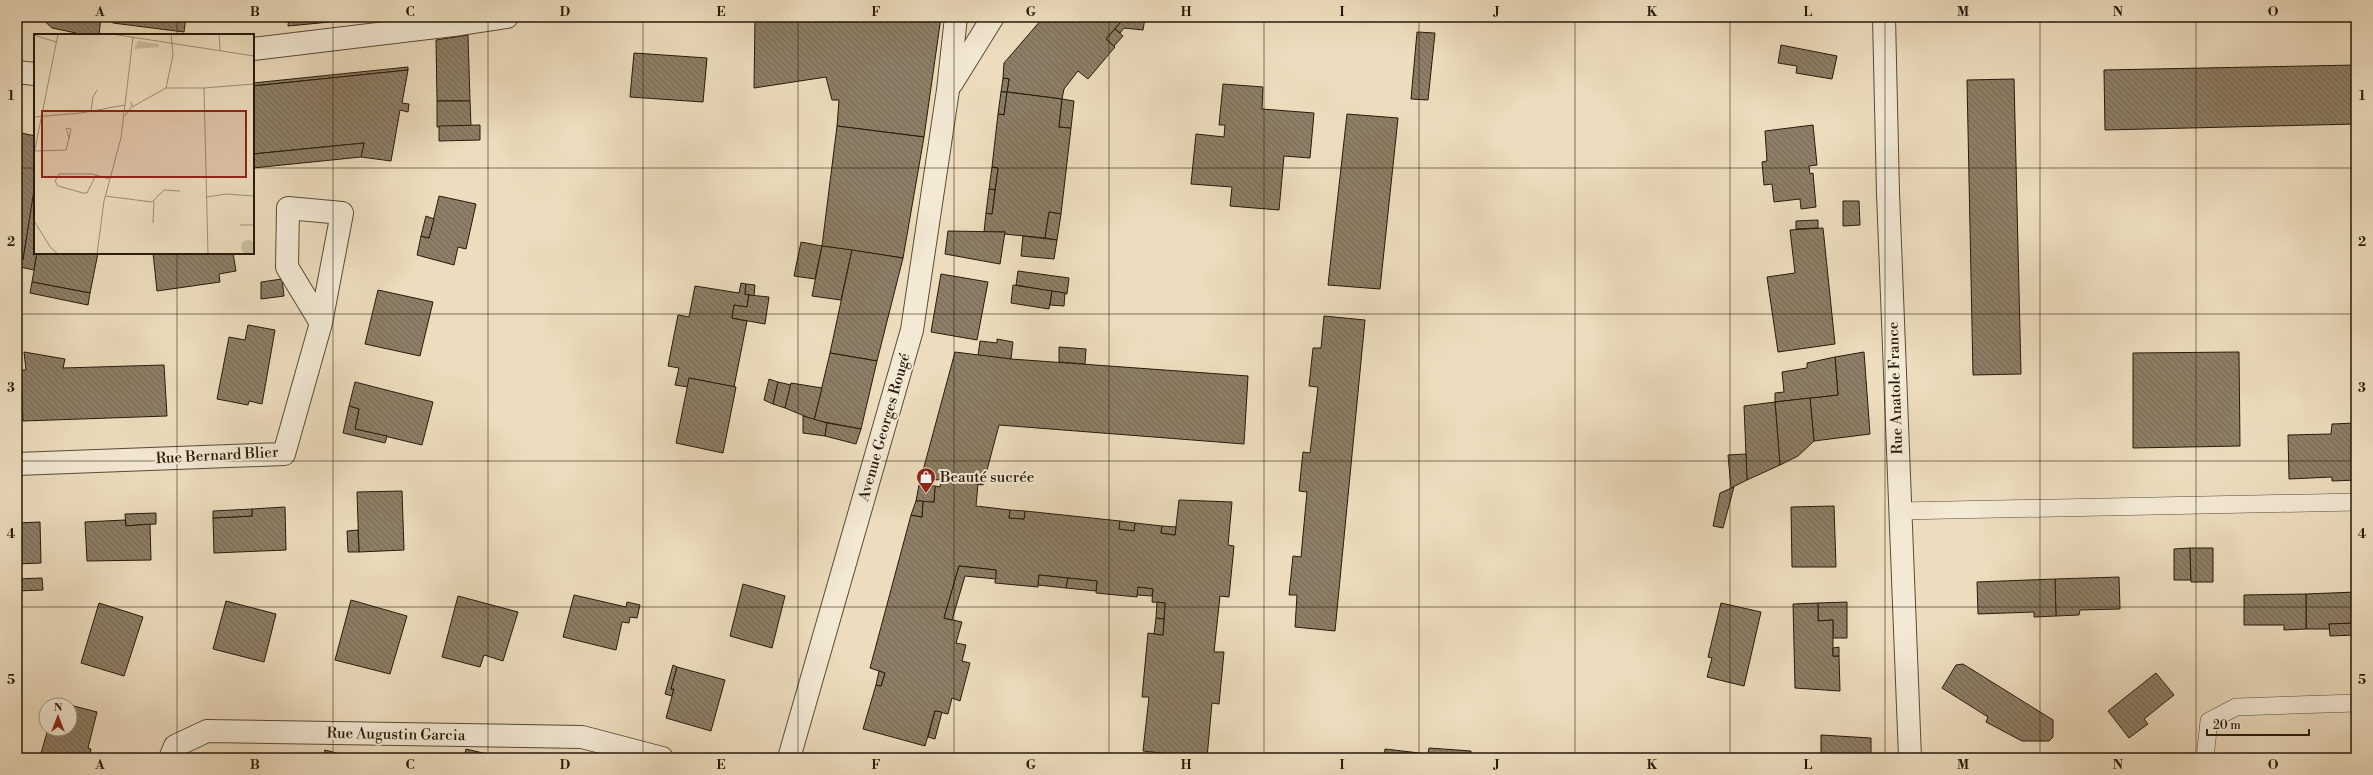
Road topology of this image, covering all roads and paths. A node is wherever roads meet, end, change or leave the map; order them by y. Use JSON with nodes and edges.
{"nodes":[{"id":1,"x":506,"y":17,"type":"edge"},
{"id":2,"x":956,"y":17,"type":"edge"},
{"id":3,"x":993,"y":17,"type":"edge"},
{"id":4,"x":1884,"y":17,"type":"edge"},
{"id":5,"x":254,"y":49,"type":"edge"},
{"id":6,"x":17,"y":72,"type":"edge"},
{"id":7,"x":34,"y":74,"type":"edge"},
{"id":8,"x":948,"y":90,"type":"junction"},
{"id":9,"x":321,"y":323,"type":"junction"},
{"id":10,"x":17,"y":464,"type":"edge"},
{"id":11,"x":2356,"y":502,"type":"edge"},
{"id":12,"x":1900,"y":511,"type":"junction"},
{"id":13,"x":2356,"y":703,"type":"edge"},
{"id":14,"x":628,"y":753,"type":"edge"},
{"id":15,"x":170,"y":758,"type":"edge"},
{"id":16,"x":662,"y":758,"type":"edge"},
{"id":17,"x":789,"y":758,"type":"edge"},
{"id":18,"x":1910,"y":758,"type":"edge"},
{"id":19,"x":2206,"y":758,"type":"edge"}],
"edges":[{"from":1,"to":5,"type":"street"},
{"from":2,"to":8,"type":"street","name":"Avenue Georges Rougé"},
{"from":3,"to":8,"type":"street","name":"Avenue Georges Rougé"},
{"from":4,"to":12,"type":"street","name":"Rue Anatole France"},
{"from":6,"to":7,"type":"street"},
{"from":8,"to":17,"type":"street","name":"Avenue Georges Rougé"},
{"from":9,"to":9,"type":"street","name":"Rue Bernard Blier"},
{"from":9,"to":10,"type":"street","name":"Rue Bernard Blier"},
{"from":11,"to":12,"type":"lane"},
{"from":12,"to":18,"type":"street","name":"Rue Anatole France"},
{"from":13,"to":19,"type":"lane"},
{"from":14,"to":15,"type":"street","name":"Rue Augustin Garcia"},
{"from":14,"to":16,"type":"street","name":"Rue Augustin Garcia"}]}
